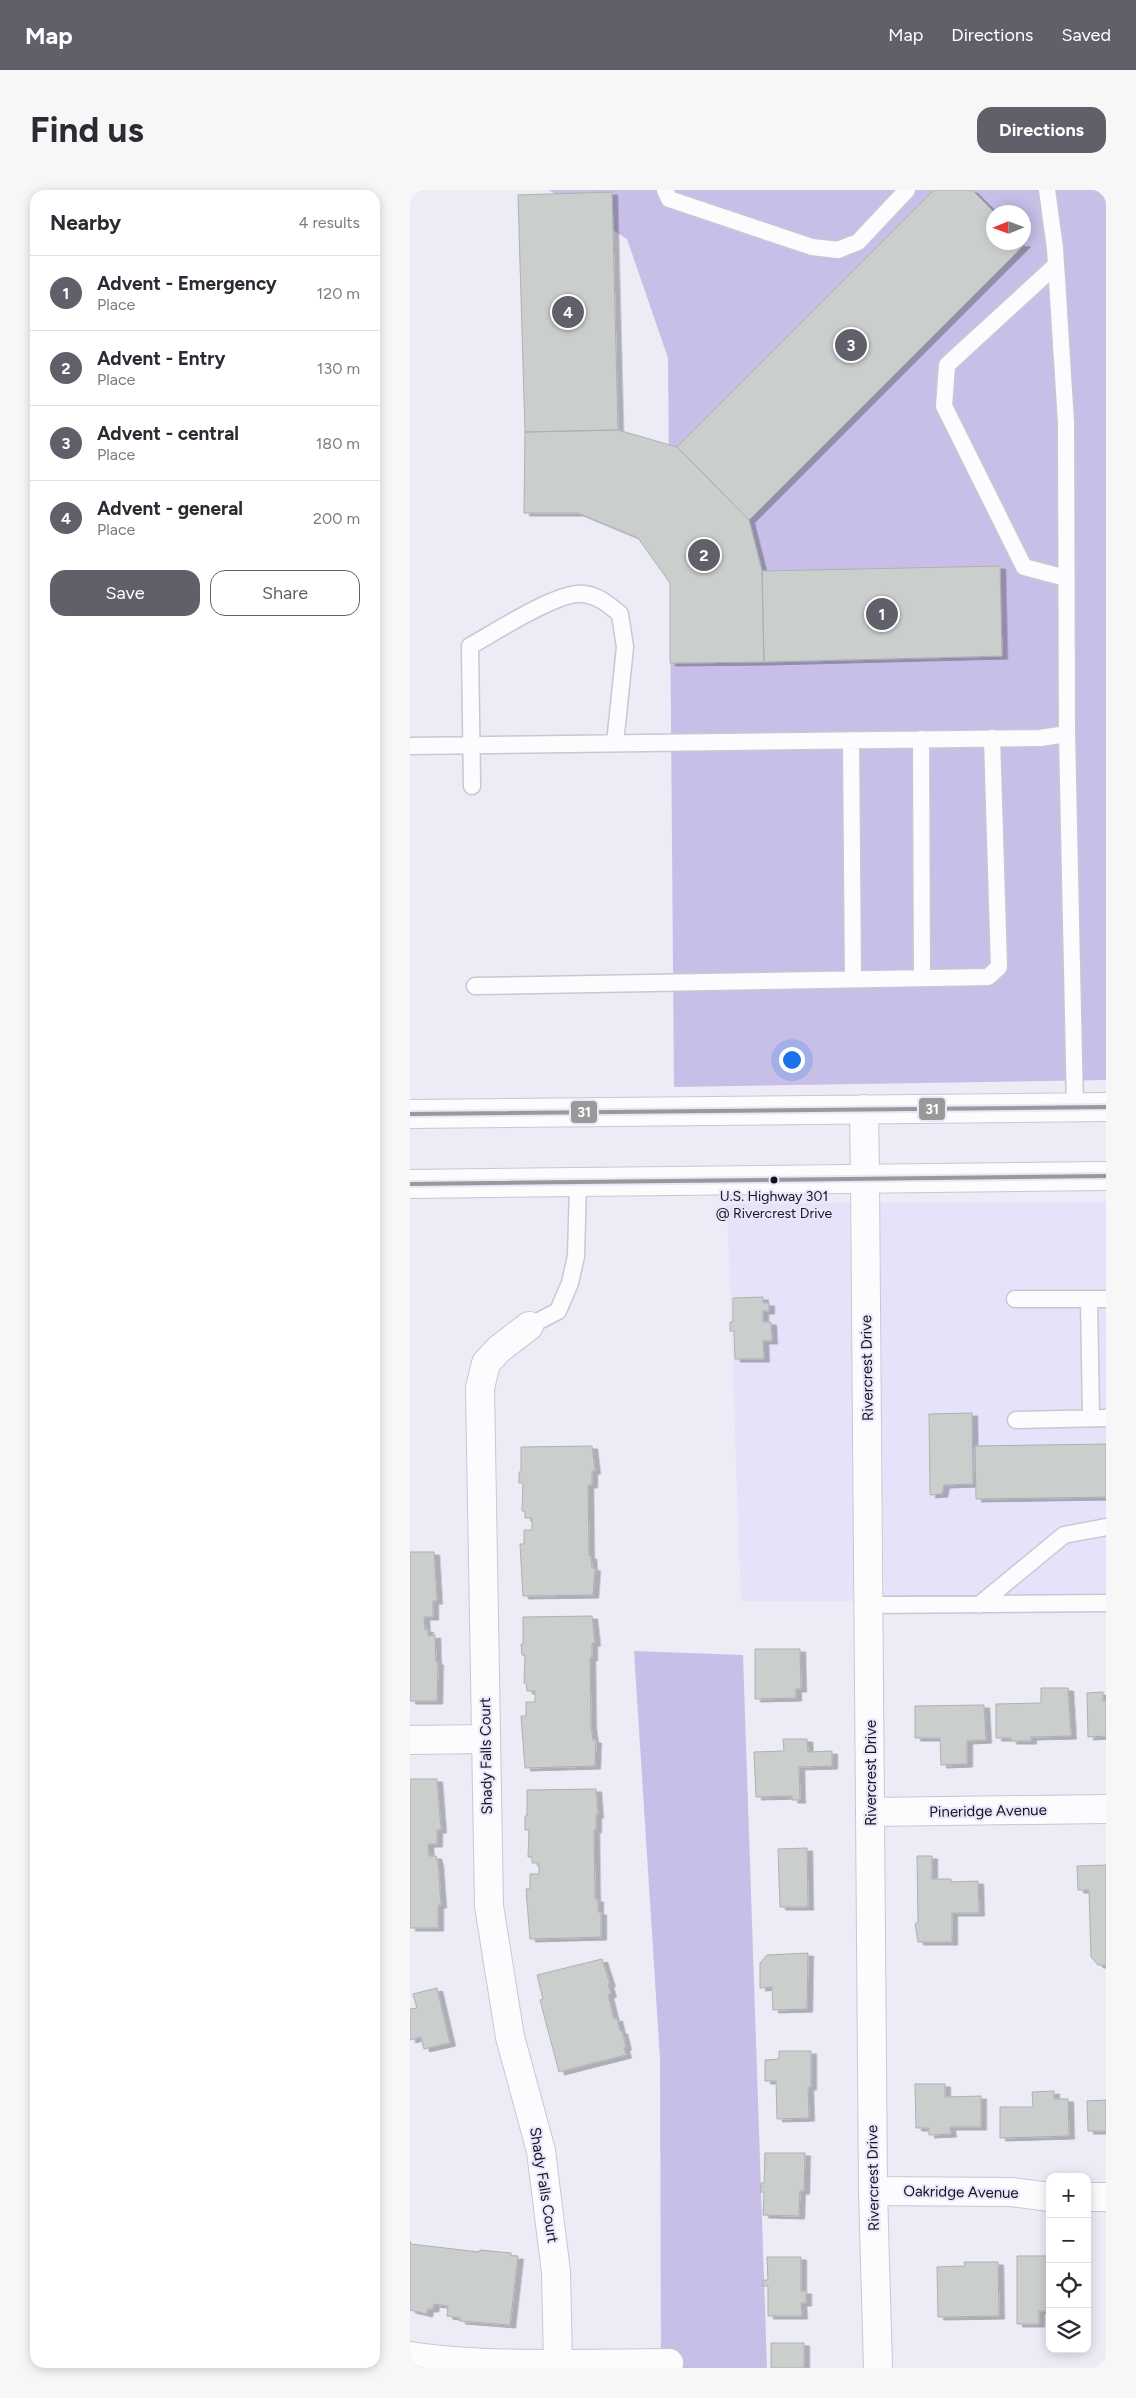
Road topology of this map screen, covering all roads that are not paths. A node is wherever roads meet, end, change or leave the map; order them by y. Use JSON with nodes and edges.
{"nodes":[{"id":1,"x":665,"y":190,"type":"edge"},
{"id":2,"x":907,"y":190,"type":"edge"},
{"id":3,"x":1047,"y":190,"type":"edge"},
{"id":4,"x":1056,"y":265,"type":"junction"},
{"id":5,"x":1066,"y":578,"type":"junction"},
{"id":6,"x":1067,"y":734,"type":"junction"},
{"id":7,"x":992,"y":738,"type":"junction"},
{"id":8,"x":921,"y":739,"type":"junction"},
{"id":9,"x":851,"y":740,"type":"junction"},
{"id":10,"x":615,"y":743,"type":"junction"},
{"id":11,"x":471,"y":745,"type":"junction"},
{"id":12,"x":411,"y":746,"type":"edge"},
{"id":13,"x":472,"y":786,"type":"dead end"},
{"id":14,"x":922,"y":978,"type":"junction"},
{"id":15,"x":853,"y":979,"type":"junction"},
{"id":16,"x":475,"y":986,"type":"dead end"},
{"id":17,"x":1075,"y":1107,"type":"junction"},
{"id":18,"x":1106,"y":1107,"type":"edge"},
{"id":19,"x":864,"y":1109,"type":"junction"},
{"id":20,"x":410,"y":1114,"type":"edge"},
{"id":21,"x":1106,"y":1176,"type":"edge"},
{"id":22,"x":865,"y":1179,"type":"junction"},
{"id":23,"x":578,"y":1182,"type":"junction"},
{"id":24,"x":410,"y":1184,"type":"edge"},
{"id":25,"x":1015,"y":1299,"type":"dead end"},
{"id":26,"x":1089,"y":1299,"type":"junction"},
{"id":27,"x":1106,"y":1299,"type":"edge"},
{"id":28,"x":529,"y":1326,"type":"joint"},
{"id":29,"x":1099,"y":1418,"type":"edge"},
{"id":30,"x":1016,"y":1420,"type":"dead end"},
{"id":31,"x":1106,"y":1528,"type":"edge"},
{"id":32,"x":1106,"y":1603,"type":"edge"},
{"id":33,"x":869,"y":1604,"type":"junction"},
{"id":34,"x":979,"y":1605,"type":"junction"},
{"id":35,"x":486,"y":1739,"type":"junction"},
{"id":36,"x":410,"y":1740,"type":"edge"},
{"id":37,"x":1106,"y":1810,"type":"edge"},
{"id":38,"x":871,"y":1812,"type":"junction"},
{"id":39,"x":873,"y":2190,"type":"junction"},
{"id":40,"x":1046,"y":2196,"type":"edge"},
{"id":41,"x":1106,"y":2196,"type":"edge"},
{"id":42,"x":1091,"y":2197,"type":"edge"},
{"id":43,"x":410,"y":2356,"type":"edge"},
{"id":44,"x":558,"y":2363,"type":"junction"},
{"id":45,"x":669,"y":2363,"type":"dead end"},
{"id":46,"x":878,"y":2368,"type":"edge"}],
"edges":[{"from":1,"to":2,"type":"lane"},
{"from":3,"to":4,"type":"lane"},
{"from":4,"to":5,"type":"lane"},
{"from":4,"to":5,"type":"lane"},
{"from":5,"to":6,"type":"lane"},
{"from":6,"to":7,"type":"lane"},
{"from":6,"to":17,"type":"lane"},
{"from":7,"to":8,"type":"lane"},
{"from":7,"to":14,"type":"lane"},
{"from":8,"to":9,"type":"lane"},
{"from":8,"to":14,"type":"lane"},
{"from":9,"to":10,"type":"lane"},
{"from":9,"to":15,"type":"lane"},
{"from":10,"to":11,"type":"lane"},
{"from":10,"to":11,"type":"lane"},
{"from":11,"to":12,"type":"lane"},
{"from":11,"to":13,"type":"lane"},
{"from":14,"to":15,"type":"lane"},
{"from":15,"to":16,"type":"lane"},
{"from":17,"to":18,"type":"street"},
{"from":17,"to":19,"type":"street"},
{"from":19,"to":20,"type":"street"},
{"from":19,"to":22,"type":"street","name":"Rivercrest Drive"},
{"from":21,"to":22,"type":"street"},
{"from":22,"to":23,"type":"street"},
{"from":22,"to":33,"type":"street","name":"Rivercrest Drive"},
{"from":23,"to":24,"type":"street"},
{"from":23,"to":28,"type":"lane","name":"Shady Falls Court"},
{"from":25,"to":26,"type":"lane"},
{"from":26,"to":27,"type":"lane"},
{"from":26,"to":29,"type":"lane"},
{"from":28,"to":35,"type":"street","name":"Shady Falls Court"},
{"from":29,"to":30,"type":"lane"},
{"from":31,"to":34,"type":"lane"},
{"from":32,"to":34,"type":"lane"},
{"from":33,"to":34,"type":"lane"},
{"from":33,"to":38,"type":"street","name":"Rivercrest Drive"},
{"from":35,"to":36,"type":"street"},
{"from":35,"to":44,"type":"street","name":"Shady Falls Court"},
{"from":37,"to":38,"type":"street","name":"Pineridge Avenue"},
{"from":38,"to":39,"type":"street","name":"Rivercrest Drive"},
{"from":39,"to":40,"type":"street","name":"Oakridge Avenue"},
{"from":39,"to":46,"type":"street","name":"Rivercrest Drive"},
{"from":41,"to":42,"type":"street"},
{"from":43,"to":44,"type":"street"},
{"from":44,"to":45,"type":"street"}]}
